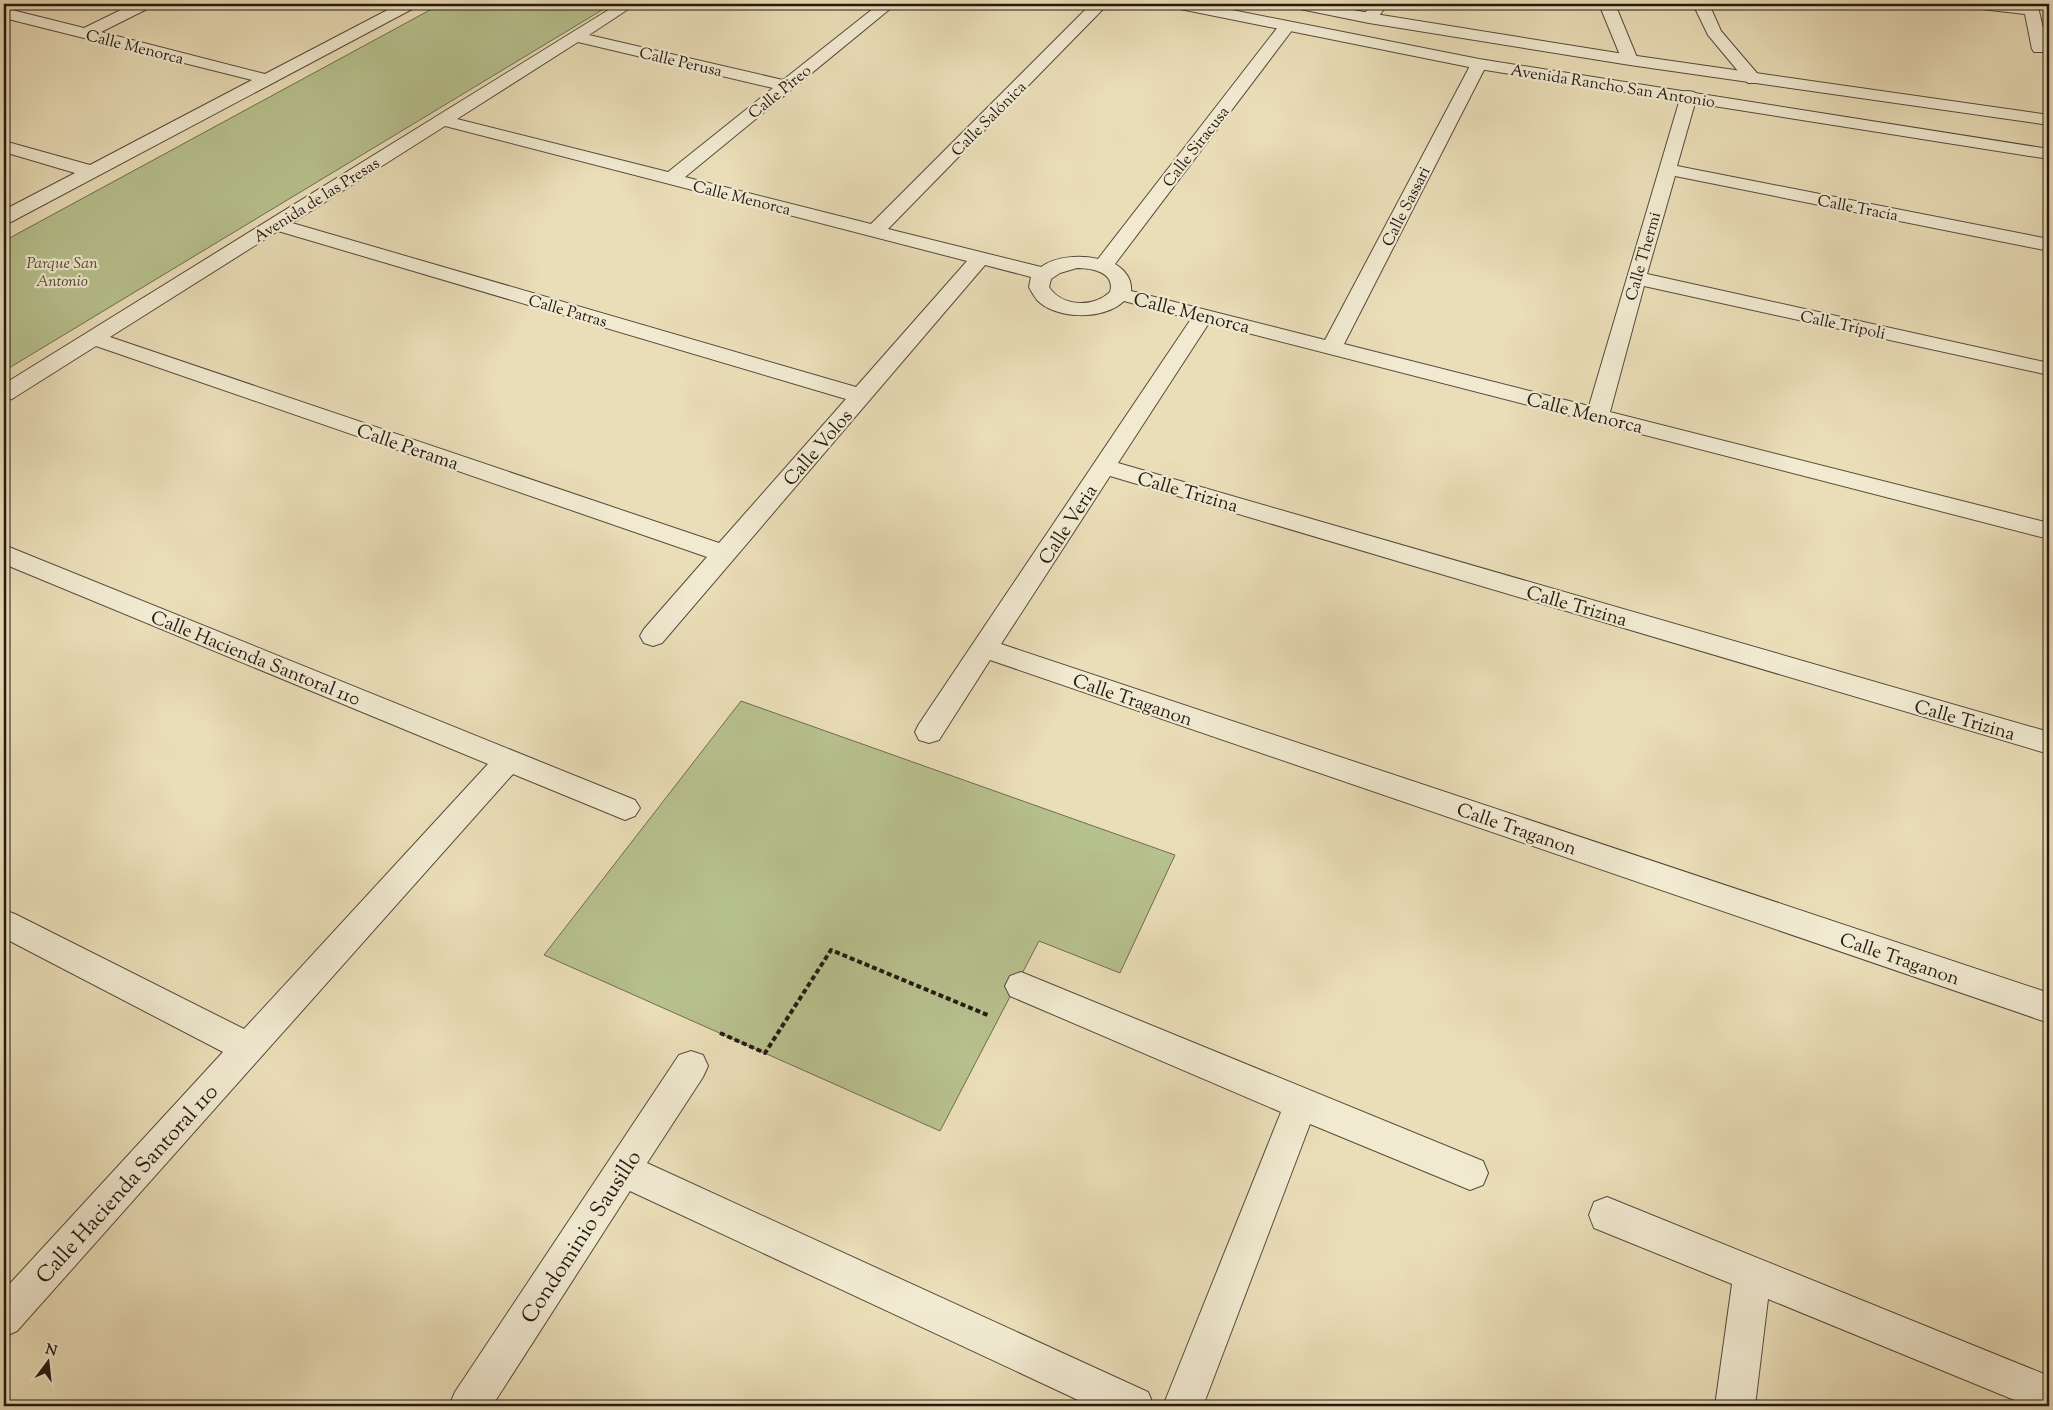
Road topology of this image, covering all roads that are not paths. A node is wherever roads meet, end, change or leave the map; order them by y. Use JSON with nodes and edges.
{"nodes":[{"id":1,"x":145,"y":4,"type":"edge"},
{"id":2,"x":410,"y":4,"type":"edge"},
{"id":3,"x":628,"y":4,"type":"edge"},
{"id":4,"x":888,"y":4,"type":"edge"},
{"id":5,"x":1100,"y":4,"type":"edge"},
{"id":6,"x":1180,"y":4,"type":"edge"},
{"id":7,"x":1300,"y":4,"type":"edge"},
{"id":8,"x":1380,"y":4,"type":"edge"},
{"id":9,"x":1607,"y":4,"type":"edge"},
{"id":10,"x":1701,"y":4,"type":"edge"},
{"id":11,"x":1981,"y":4,"type":"edge"},
{"id":12,"x":4,"y":13,"type":"edge"},
{"id":13,"x":1369,"y":18,"type":"junction"},
{"id":14,"x":1287,"y":26,"type":"junction"},
{"id":15,"x":85,"y":34,"type":"junction"},
{"id":16,"x":575,"y":37,"type":"junction"},
{"id":17,"x":2040,"y":49,"type":"dead end"},
{"id":18,"x":1630,"y":60,"type":"junction"},
{"id":19,"x":1479,"y":64,"type":"junction"},
{"id":20,"x":267,"y":79,"type":"junction"},
{"id":21,"x":1754,"y":79,"type":"junction"},
{"id":22,"x":787,"y":86,"type":"junction"},
{"id":23,"x":1688,"y":96,"type":"junction"},
{"id":24,"x":441,"y":120,"type":"junction"},
{"id":25,"x":2049,"y":120,"type":"edge"},
{"id":26,"x":4,"y":146,"type":"edge"},
{"id":27,"x":2049,"y":154,"type":"edge"},
{"id":28,"x":1666,"y":169,"type":"junction"},
{"id":29,"x":92,"y":172,"type":"junction"},
{"id":30,"x":670,"y":179,"type":"junction"},
{"id":31,"x":4,"y":218,"type":"edge"},
{"id":32,"x":275,"y":224,"type":"junction"},
{"id":33,"x":875,"y":231,"type":"junction"},
{"id":34,"x":2049,"y":245,"type":"edge"},
{"id":35,"x":980,"y":258,"type":"junction"},
{"id":36,"x":1103,"y":266,"type":"junction"},
{"id":37,"x":1042,"y":274,"type":"junction"},
{"id":38,"x":1636,"y":278,"type":"junction"},
{"id":39,"x":1120,"y":294,"type":"junction"},
{"id":40,"x":1204,"y":315,"type":"junction"},
{"id":41,"x":93,"y":338,"type":"junction"},
{"id":42,"x":1332,"y":348,"type":"junction"},
{"id":43,"x":2049,"y":369,"type":"edge"},
{"id":44,"x":4,"y":394,"type":"edge"},
{"id":45,"x":861,"y":396,"type":"junction"},
{"id":46,"x":1597,"y":416,"type":"junction"},
{"id":47,"x":1104,"y":467,"type":"junction"},
{"id":48,"x":2049,"y":531,"type":"edge"},
{"id":49,"x":4,"y":554,"type":"edge"},
{"id":50,"x":724,"y":554,"type":"junction"},
{"id":51,"x":653,"y":636,"type":"dead end"},
{"id":52,"x":984,"y":648,"type":"junction"},
{"id":53,"x":929,"y":732,"type":"dead end"},
{"id":54,"x":2049,"y":743,"type":"edge"},
{"id":55,"x":509,"y":760,"type":"junction"},
{"id":56,"x":625,"y":808,"type":"dead end"},
{"id":57,"x":4,"y":923,"type":"edge"},
{"id":58,"x":1021,"y":986,"type":"road end"},
{"id":59,"x":2049,"y":1008,"type":"edge"},
{"id":60,"x":248,"y":1048,"type":"junction"},
{"id":61,"x":691,"y":1066,"type":"road end"},
{"id":62,"x":1301,"y":1104,"type":"junction"},
{"id":63,"x":623,"y":1170,"type":"junction"},
{"id":64,"x":1470,"y":1172,"type":"dead end"},
{"id":65,"x":1607,"y":1215,"type":"dead end"},
{"id":66,"x":1752,"y":1274,"type":"junction"},
{"id":67,"x":4,"y":1318,"type":"edge"},
{"id":68,"x":2049,"y":1395,"type":"edge"},
{"id":69,"x":469,"y":1406,"type":"edge"},
{"id":70,"x":1134,"y":1406,"type":"edge"},
{"id":71,"x":1183,"y":1406,"type":"edge"},
{"id":72,"x":1735,"y":1406,"type":"edge"}],
"edges":[{"from":1,"to":15,"type":"street"},
{"from":2,"to":20,"type":"street"},
{"from":3,"to":16,"type":"street","name":"Avenida de las Presas"},
{"from":4,"to":22,"type":"street","name":"Calle Pireo"},
{"from":5,"to":33,"type":"street","name":"Calle Salónica"},
{"from":6,"to":14,"type":"street","name":"Avenida Rancho San Antonio"},
{"from":7,"to":13,"type":"street","name":"Avenida Rancho San Antonio"},
{"from":8,"to":13,"type":"street"},
{"from":9,"to":18,"type":"street"},
{"from":10,"to":21,"type":"street"},
{"from":11,"to":17,"type":"street"},
{"from":12,"to":15,"type":"street","name":"Calle Menorca"},
{"from":13,"to":18,"type":"street","name":"Avenida Rancho San Antonio"},
{"from":14,"to":19,"type":"street","name":"Avenida Rancho San Antonio"},
{"from":14,"to":36,"type":"street","name":"Calle Siracusa"},
{"from":15,"to":20,"type":"street","name":"Calle Menorca"},
{"from":16,"to":22,"type":"street","name":"Calle Perusa"},
{"from":16,"to":24,"type":"street","name":"Avenida de las Presas"},
{"from":18,"to":21,"type":"street","name":"Avenida Rancho San Antonio"},
{"from":19,"to":23,"type":"street","name":"Avenida Rancho San Antonio"},
{"from":19,"to":42,"type":"street","name":"Calle Sassari"},
{"from":20,"to":29,"type":"street"},
{"from":21,"to":25,"type":"street","name":"Avenida Rancho San Antonio"},
{"from":22,"to":30,"type":"street","name":"Calle Pireo"},
{"from":23,"to":27,"type":"street","name":"Avenida Rancho San Antonio"},
{"from":23,"to":28,"type":"street","name":"Calle Thermi"},
{"from":24,"to":30,"type":"street","name":"Calle Menorca"},
{"from":24,"to":32,"type":"street","name":"Avenida de las Presas"},
{"from":26,"to":29,"type":"street"},
{"from":28,"to":34,"type":"street","name":"Calle Tracia"},
{"from":28,"to":38,"type":"street","name":"Calle Thermi"},
{"from":29,"to":31,"type":"street"},
{"from":30,"to":33,"type":"street","name":"Calle Menorca"},
{"from":32,"to":41,"type":"street","name":"Avenida de las Presas"},
{"from":32,"to":45,"type":"street","name":"Calle Patras"},
{"from":33,"to":35,"type":"street","name":"Calle Menorca"},
{"from":35,"to":37,"type":"street","name":"Calle Menorca"},
{"from":35,"to":45,"type":"street","name":"Calle Volos"},
{"from":36,"to":37,"type":"street"},
{"from":36,"to":39,"type":"street"},
{"from":37,"to":39,"type":"street"},
{"from":38,"to":43,"type":"street","name":"Calle Trípoli"},
{"from":38,"to":46,"type":"street","name":"Calle Thermi"},
{"from":39,"to":40,"type":"street","name":"Calle Menorca"},
{"from":40,"to":42,"type":"street","name":"Calle Menorca"},
{"from":40,"to":47,"type":"street","name":"Calle Veria"},
{"from":41,"to":44,"type":"street","name":"Avenida de las Presas"},
{"from":41,"to":50,"type":"street","name":"Calle Perama"},
{"from":42,"to":46,"type":"street","name":"Calle Menorca"},
{"from":45,"to":50,"type":"street","name":"Calle Volos"},
{"from":46,"to":48,"type":"street","name":"Calle Menorca"},
{"from":47,"to":52,"type":"street","name":"Calle Veria"},
{"from":47,"to":54,"type":"street","name":"Calle Trizina"},
{"from":49,"to":55,"type":"street","name":"Calle Hacienda Santoral 110"},
{"from":50,"to":51,"type":"street","name":"Calle Volos"},
{"from":52,"to":53,"type":"street","name":"Calle Veria"},
{"from":52,"to":59,"type":"street","name":"Calle Traganon"},
{"from":55,"to":56,"type":"street","name":"Calle Hacienda Santoral 110"},
{"from":55,"to":60,"type":"street","name":"Calle Hacienda Santoral 110"},
{"from":57,"to":60,"type":"street"},
{"from":58,"to":62,"type":"street"},
{"from":60,"to":67,"type":"street","name":"Calle Hacienda Santoral 110"},
{"from":61,"to":63,"type":"street","name":"Condominio Sausillo"},
{"from":62,"to":64,"type":"street"},
{"from":62,"to":71,"type":"street"},
{"from":63,"to":69,"type":"street","name":"Condominio Sausillo"},
{"from":63,"to":70,"type":"street"},
{"from":65,"to":66,"type":"street"},
{"from":66,"to":68,"type":"street"},
{"from":66,"to":72,"type":"street"}]}
